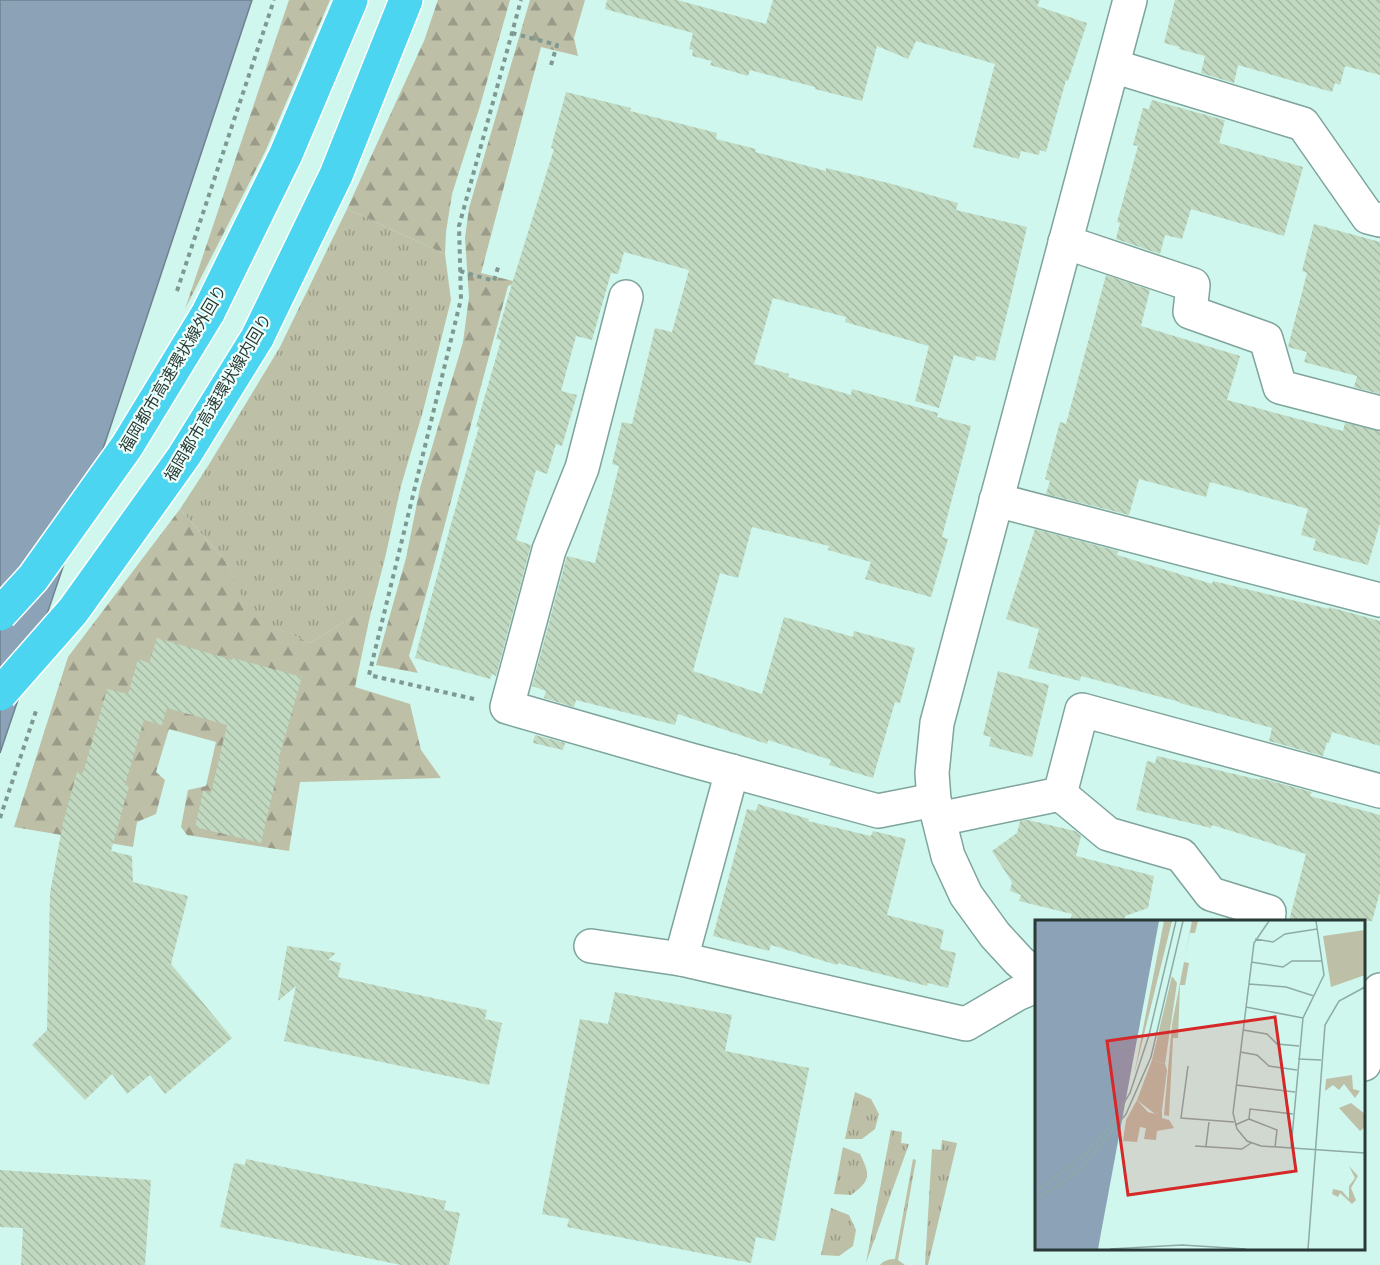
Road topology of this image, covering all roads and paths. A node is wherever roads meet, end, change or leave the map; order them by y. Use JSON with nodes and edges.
{"nodes":[{"id":1,"x":351,"y":0,"type":"edge"},
{"id":2,"x":406,"y":0,"type":"edge"},
{"id":3,"x":521,"y":0,"type":"edge"},
{"id":4,"x":1130,"y":0,"type":"edge"},
{"id":5,"x":512,"y":33,"type":"junction"},
{"id":6,"x":551,"y":65,"type":"dead end"},
{"id":7,"x":1113,"y":66,"type":"junction"},
{"id":8,"x":1380,"y":220,"type":"edge"},
{"id":9,"x":1065,"y":242,"type":"junction"},
{"id":10,"x":499,"y":264,"type":"dead end"},
{"id":11,"x":460,"y":271,"type":"junction"},
{"id":12,"x":626,"y":297,"type":"dead end"},
{"id":13,"x":1380,"y":413,"type":"edge"},
{"id":14,"x":996,"y":500,"type":"junction"},
{"id":15,"x":1380,"y":600,"type":"edge"},
{"id":16,"x":0,"y":614,"type":"edge"},
{"id":17,"x":0,"y":694,"type":"edge"},
{"id":18,"x":507,"y":707,"type":"junction"},
{"id":19,"x":732,"y":771,"type":"junction"},
{"id":20,"x":1380,"y":790,"type":"edge"},
{"id":21,"x":1060,"y":794,"type":"junction"},
{"id":22,"x":937,"y":809,"type":"junction"},
{"id":23,"x":1268,"y":920,"type":"edge"},
{"id":24,"x":591,"y":946,"type":"dead end"},
{"id":25,"x":681,"y":960,"type":"junction"},
{"id":26,"x":1035,"y":975,"type":"edge"},
{"id":27,"x":1035,"y":986,"type":"edge"},
{"id":28,"x":1380,"y":990,"type":"edge"},
{"id":29,"x":1365,"y":1059,"type":"edge"},
{"id":30,"x":1365,"y":1072,"type":"edge"},
{"id":31,"x":1380,"y":1075,"type":"edge"}],
"edges":[{"from":1,"to":16,"type":"highway","name":"福岡都市高速環状線外回り","bridge":true},
{"from":2,"to":17,"type":"highway","name":"福岡都市高速環状線内回り","bridge":true},
{"from":3,"to":5,"type":"path"},
{"from":4,"to":7,"type":"street"},
{"from":5,"to":6,"type":"path"},
{"from":5,"to":11,"type":"path"},
{"from":7,"to":8,"type":"street"},
{"from":7,"to":9,"type":"street"},
{"from":9,"to":13,"type":"street"},
{"from":9,"to":14,"type":"street"},
{"from":10,"to":11,"type":"path"},
{"from":11,"to":18,"type":"path"},
{"from":12,"to":18,"type":"street"},
{"from":14,"to":15,"type":"street"},
{"from":14,"to":22,"type":"street"},
{"from":18,"to":19,"type":"street"},
{"from":19,"to":22,"type":"street"},
{"from":19,"to":25,"type":"street"},
{"from":20,"to":21,"type":"street"},
{"from":21,"to":22,"type":"street"},
{"from":21,"to":23,"type":"street"},
{"from":22,"to":26,"type":"street"},
{"from":24,"to":25,"type":"street"},
{"from":25,"to":27,"type":"street"},
{"from":28,"to":29,"type":"street"},
{"from":30,"to":31,"type":"street"}]}
